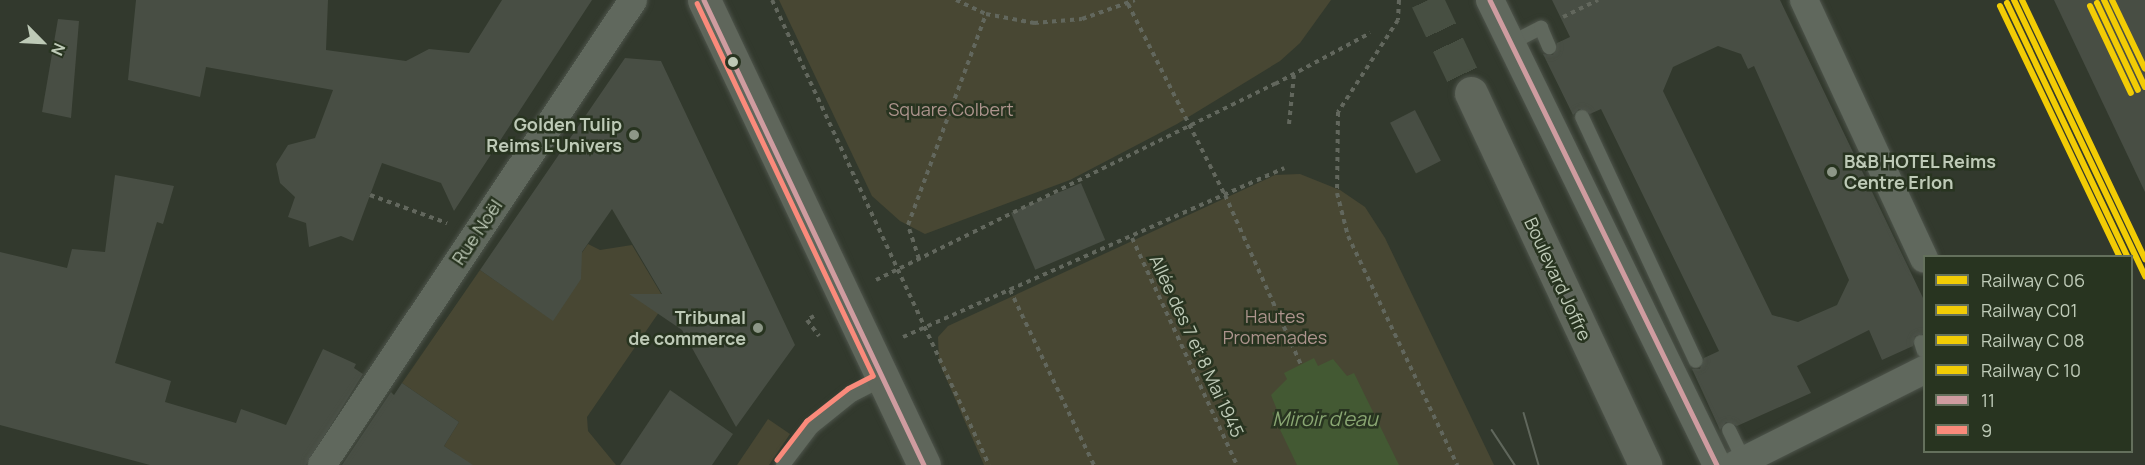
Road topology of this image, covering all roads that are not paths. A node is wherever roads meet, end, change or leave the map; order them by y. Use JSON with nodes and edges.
{"nodes":[{"id":1,"x":633,"y":0,"type":"edge"},
{"id":2,"x":704,"y":0,"type":"edge"},
{"id":3,"x":1490,"y":0,"type":"edge"},
{"id":4,"x":1804,"y":0,"type":"edge"},
{"id":5,"x":1511,"y":43,"type":"junction"},
{"id":6,"x":1549,"y":47,"type":"dead end"},
{"id":7,"x":1471,"y":93,"type":"tunnel mouth"},
{"id":8,"x":1582,"y":117,"type":"dead end"},
{"id":9,"x":1923,"y":256,"type":"edge"},
{"id":10,"x":1696,"y":361,"type":"dead end"},
{"id":11,"x":1923,"y":370,"type":"edge"},
{"id":12,"x":884,"y":379,"type":"junction"},
{"id":13,"x":1729,"y":430,"type":"dead end"},
{"id":14,"x":1732,"y":464,"type":"edge"},
{"id":15,"x":322,"y":465,"type":"edge"},
{"id":16,"x":783,"y":465,"type":"edge"},
{"id":17,"x":924,"y":465,"type":"edge"},
{"id":18,"x":1645,"y":465,"type":"edge"}],
"edges":[{"from":1,"to":15,"type":"street","name":"Rue Noël"},
{"from":2,"to":12,"type":"main road"},
{"from":3,"to":5,"type":"street"},
{"from":4,"to":9,"type":"street"},
{"from":5,"to":6,"type":"lane"},
{"from":5,"to":14,"type":"street"},
{"from":7,"to":18,"type":"main road","name":"Boulevard Joffre"},
{"from":8,"to":10,"type":"lane"},
{"from":11,"to":14,"type":"street"},
{"from":12,"to":16,"type":"lane"},
{"from":12,"to":17,"type":"main road"},
{"from":13,"to":14,"type":"lane"}]}
